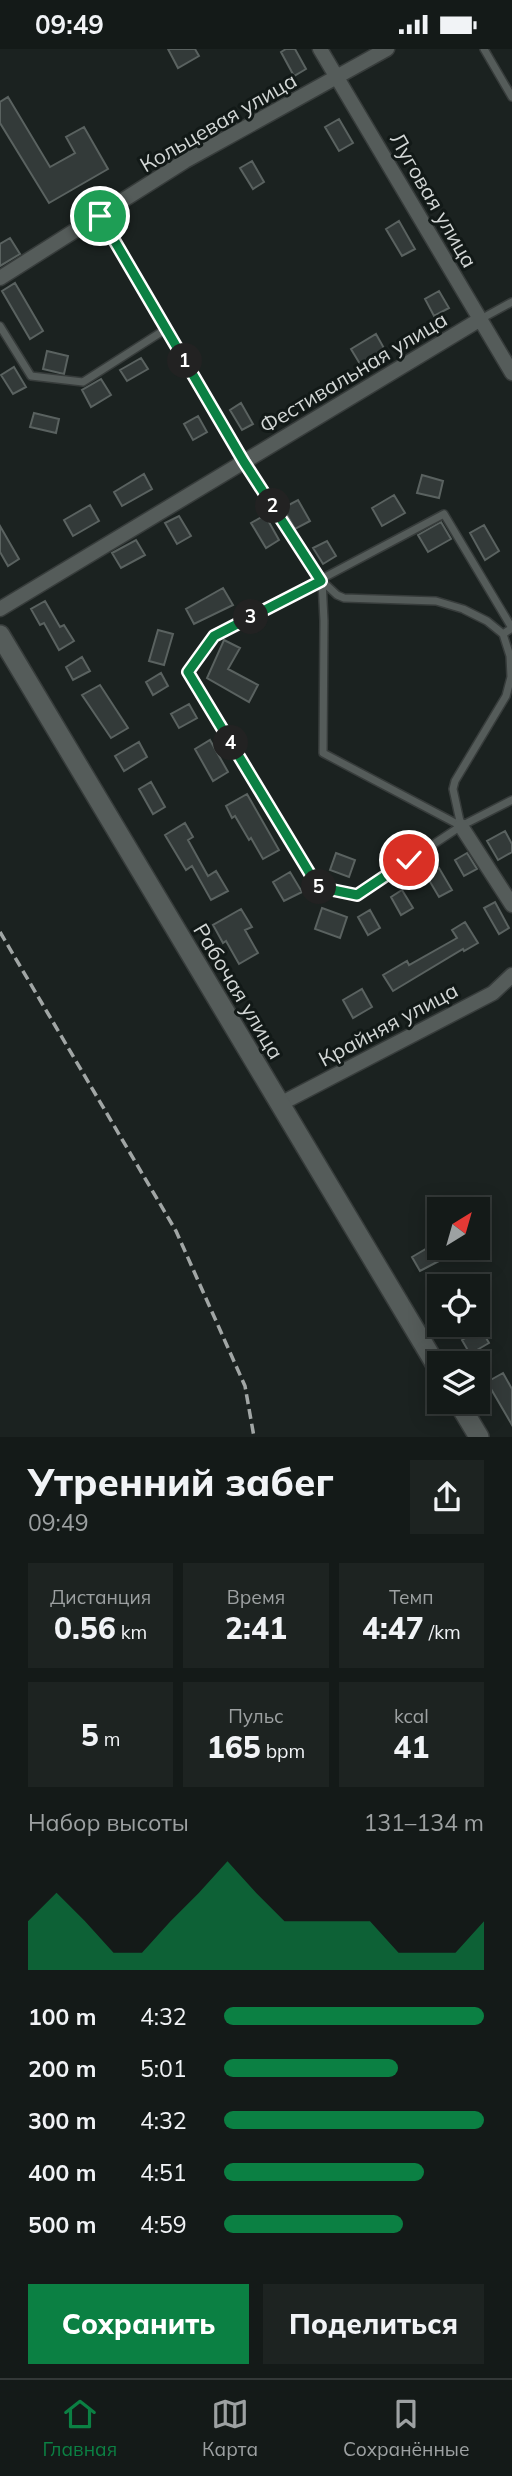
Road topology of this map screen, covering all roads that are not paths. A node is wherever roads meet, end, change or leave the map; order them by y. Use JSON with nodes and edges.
{"nodes":[{"id":1,"x":320,"y":49,"type":"edge"},
{"id":2,"x":387,"y":49,"type":"edge"},
{"id":3,"x":484,"y":49,"type":"edge"},
{"id":4,"x":337,"y":78,"type":"junction"},
{"id":5,"x":512,"y":97,"type":"edge"},
{"id":6,"x":100,"y":216,"type":"junction"},
{"id":7,"x":0,"y":278,"type":"edge"},
{"id":8,"x":512,"y":302,"type":"edge"},
{"id":9,"x":479,"y":320,"type":"junction"},
{"id":10,"x":0,"y":326,"type":"edge"},
{"id":11,"x":166,"y":329,"type":"junction"},
{"id":12,"x":512,"y":373,"type":"edge"},
{"id":13,"x":244,"y":462,"type":"junction"},
{"id":14,"x":321,"y":581,"type":"junction"},
{"id":15,"x":0,"y":610,"type":"edge"},
{"id":16,"x":512,"y":628,"type":"edge"},
{"id":17,"x":503,"y":634,"type":"junction"},
{"id":18,"x":0,"y":635,"type":"edge"},
{"id":19,"x":512,"y":800,"type":"edge"},
{"id":20,"x":461,"y":826,"type":"junction"},
{"id":21,"x":512,"y":905,"type":"edge"},
{"id":22,"x":512,"y":975,"type":"edge"},
{"id":23,"x":280,"y":1104,"type":"junction"},
{"id":24,"x":428,"y":1351,"type":"edge"},
{"id":25,"x":465,"y":1414,"type":"edge"},
{"id":26,"x":479,"y":1437,"type":"edge"}],
"edges":[{"from":1,"to":4,"type":"street","name":"Луговая улица"},
{"from":2,"to":4,"type":"street","name":"Кольцевая улица"},
{"from":3,"to":5,"type":"lane"},
{"from":4,"to":6,"type":"street","name":"Кольцевая улица"},
{"from":4,"to":9,"type":"street","name":"Луговая улица"},
{"from":6,"to":7,"type":"street","name":"Кольцевая улица"},
{"from":6,"to":11,"type":"lane"},
{"from":8,"to":9,"type":"lane","name":"Фестивальная улица"},
{"from":9,"to":12,"type":"street","name":"Луговая улица"},
{"from":9,"to":13,"type":"street","name":"Фестивальная улица"},
{"from":10,"to":11,"type":"lane"},
{"from":11,"to":13,"type":"lane"},
{"from":13,"to":14,"type":"lane"},
{"from":13,"to":15,"type":"street","name":"Фестивальная улица"},
{"from":14,"to":16,"type":"lane"},
{"from":14,"to":17,"type":"lane"},
{"from":14,"to":20,"type":"lane"},
{"from":14,"to":20,"type":"lane"},
{"from":16,"to":17,"type":"lane"},
{"from":17,"to":20,"type":"lane"},
{"from":18,"to":23,"type":"main road","name":"Рабочая улица"},
{"from":19,"to":20,"type":"lane"},
{"from":20,"to":21,"type":"street"},
{"from":22,"to":23,"type":"street","name":"Крайняя улица"},
{"from":23,"to":24,"type":"main road","name":"Рабочая улица"},
{"from":25,"to":26,"type":"main road"}]}
